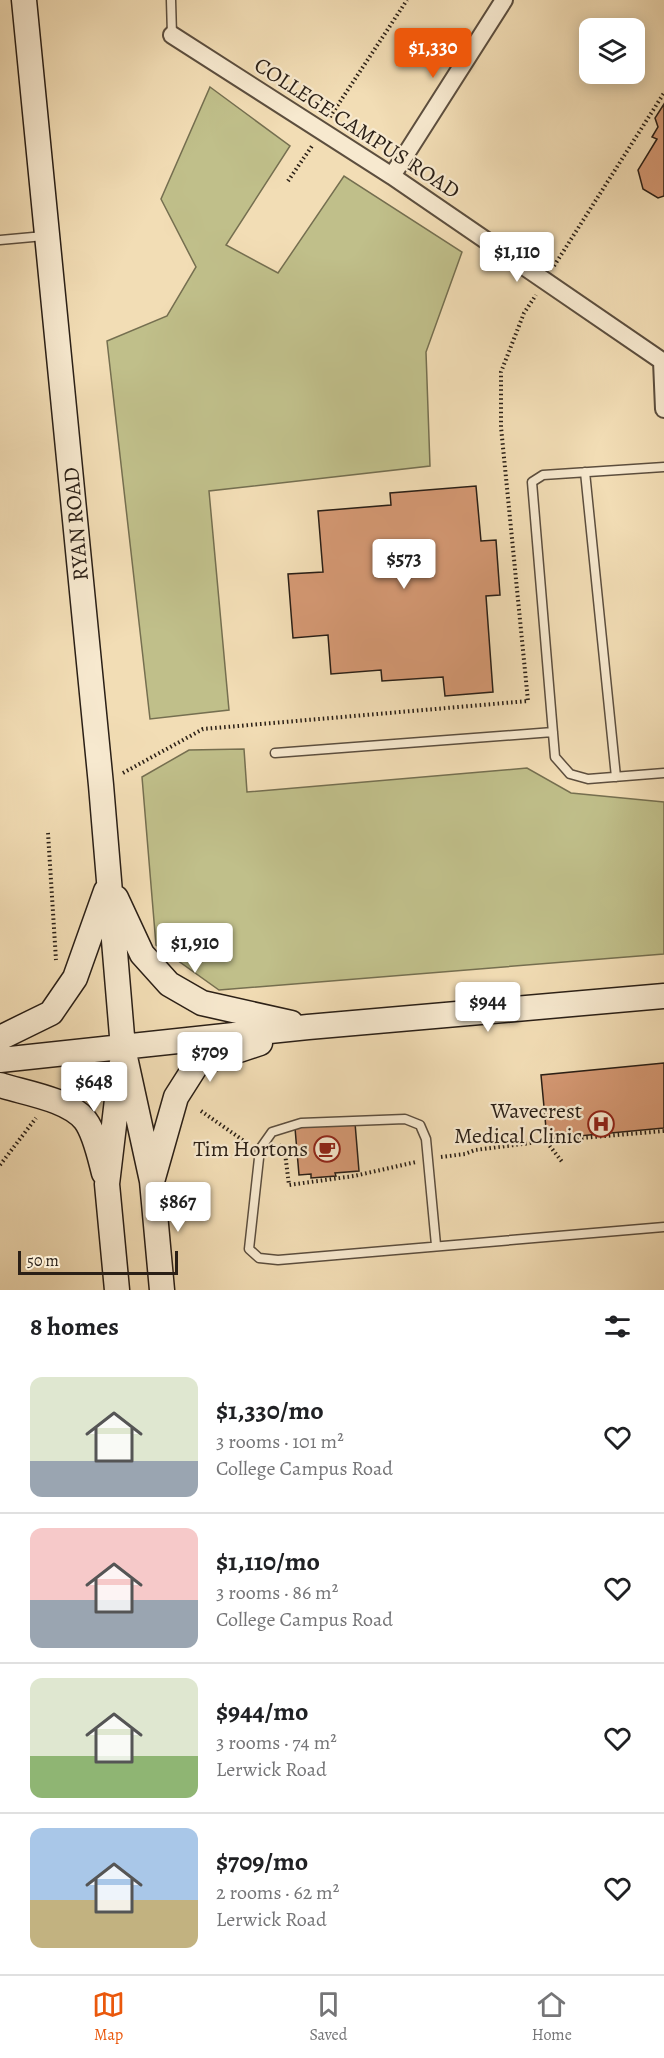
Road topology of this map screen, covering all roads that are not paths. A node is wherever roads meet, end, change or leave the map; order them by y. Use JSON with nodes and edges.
{"nodes":[{"id":1,"x":24,"y":0,"type":"edge"},
{"id":2,"x":171,"y":0,"type":"edge"},
{"id":3,"x":504,"y":0,"type":"edge"},
{"id":4,"x":172,"y":35,"type":"joint"},
{"id":5,"x":392,"y":176,"type":"junction"},
{"id":6,"x":48,"y":235,"type":"junction"},
{"id":7,"x":0,"y":240,"type":"edge"},
{"id":8,"x":663,"y":359,"type":"edge"},
{"id":9,"x":664,"y":409,"type":"edge"},
{"id":10,"x":664,"y":467,"type":"edge"},
{"id":11,"x":585,"y":472,"type":"junction"},
{"id":12,"x":553,"y":732,"type":"junction"},
{"id":13,"x":275,"y":753,"type":"dead end"},
{"id":14,"x":664,"y":773,"type":"edge"},
{"id":15,"x":616,"y":777,"type":"junction"},
{"id":16,"x":109,"y":883,"type":"junction"},
{"id":17,"x":664,"y":996,"type":"edge"},
{"id":18,"x":308,"y":1027,"type":"junction"},
{"id":19,"x":0,"y":1038,"type":"edge"},
{"id":20,"x":123,"y":1048,"type":"junction"},
{"id":21,"x":0,"y":1060,"type":"edge"},
{"id":22,"x":0,"y":1085,"type":"edge"},
{"id":23,"x":152,"y":1180,"type":"junction"},
{"id":24,"x":107,"y":1184,"type":"junction"},
{"id":25,"x":664,"y":1227,"type":"edge"},
{"id":26,"x":436,"y":1245,"type":"junction"},
{"id":27,"x":117,"y":1290,"type":"edge"},
{"id":28,"x":162,"y":1290,"type":"edge"}],
"edges":[{"from":1,"to":6,"type":"main road","name":"RYAN ROAD"},
{"from":2,"to":4,"type":"lane"},
{"from":3,"to":5,"type":"street"},
{"from":4,"to":5,"type":"street","name":"COLLEGE CAMPUS ROAD"},
{"from":5,"to":8,"type":"street","name":"COLLEGE CAMPUS ROAD"},
{"from":6,"to":7,"type":"lane"},
{"from":6,"to":16,"type":"main road","name":"RYAN ROAD"},
{"from":8,"to":9,"type":"street"},
{"from":10,"to":11,"type":"lane"},
{"from":11,"to":12,"type":"lane"},
{"from":11,"to":15,"type":"lane"},
{"from":12,"to":13,"type":"lane"},
{"from":12,"to":15,"type":"lane"},
{"from":14,"to":15,"type":"lane"},
{"from":16,"to":18,"type":"main road"},
{"from":16,"to":19,"type":"main road"},
{"from":16,"to":20,"type":"main road","name":"RYAN ROAD"},
{"from":17,"to":18,"type":"main road"},
{"from":18,"to":20,"type":"main road"},
{"from":18,"to":23,"type":"main road"},
{"from":20,"to":21,"type":"main road"},
{"from":20,"to":23,"type":"main road","name":"RYAN ROAD"},
{"from":20,"to":24,"type":"main road","name":"RYAN ROAD"},
{"from":22,"to":24,"type":"main road"},
{"from":23,"to":28,"type":"main road","name":"RYAN ROAD"},
{"from":24,"to":27,"type":"main road","name":"RYAN ROAD"},
{"from":25,"to":26,"type":"lane"},
{"from":26,"to":26,"type":"lane"}]}
